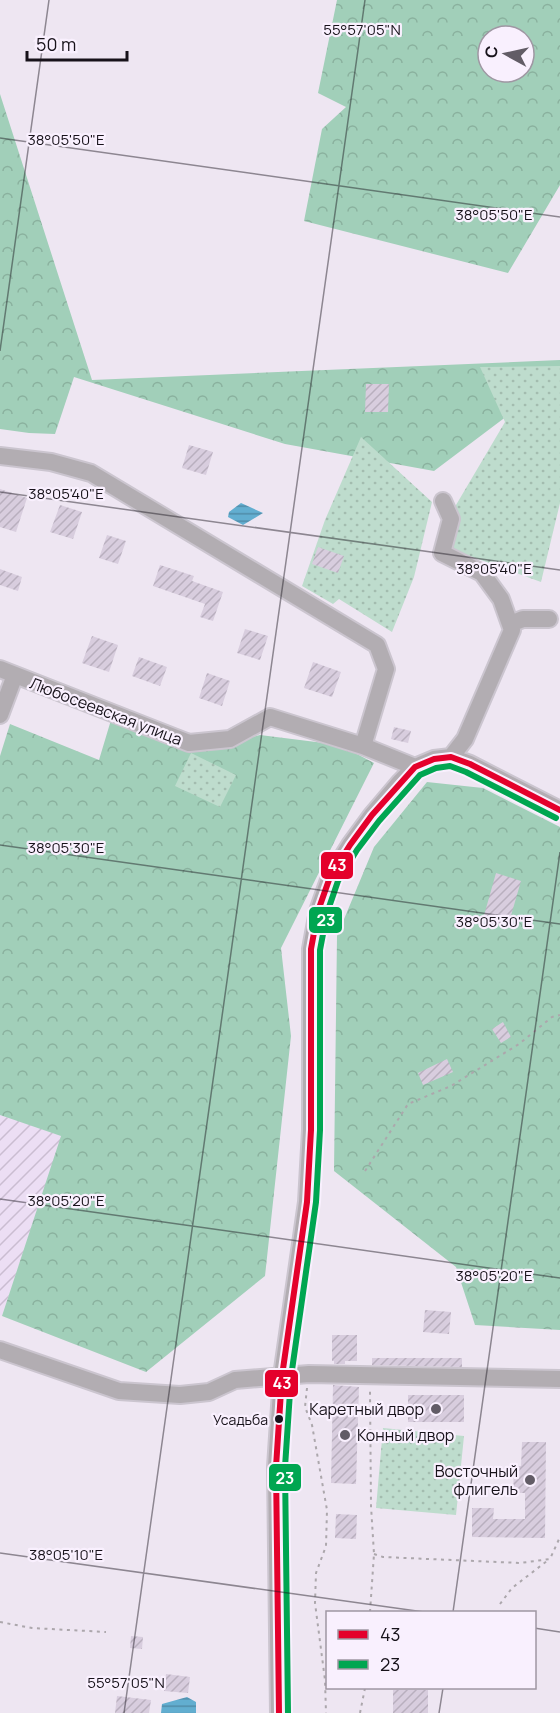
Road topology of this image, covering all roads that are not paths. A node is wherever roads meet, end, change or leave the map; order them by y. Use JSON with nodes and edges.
{"nodes":[{"id":1,"x":0,"y":456,"type":"edge"},
{"id":2,"x":443,"y":501,"type":"dead end"},
{"id":3,"x":549,"y":619,"type":"dead end"},
{"id":4,"x":510,"y":624,"type":"junction"},
{"id":5,"x":7,"y":672,"type":"edge"},
{"id":6,"x":0,"y":715,"type":"edge"},
{"id":7,"x":363,"y":746,"type":"junction"},
{"id":8,"x":451,"y":757,"type":"junction"},
{"id":9,"x":415,"y":767,"type":"junction"},
{"id":10,"x":560,"y":810,"type":"edge"},
{"id":11,"x":0,"y":1350,"type":"edge"},
{"id":12,"x":282,"y":1376,"type":"junction"},
{"id":13,"x":560,"y":1379,"type":"edge"},
{"id":14,"x":279,"y":1713,"type":"edge"}],
"edges":[{"from":1,"to":7,"type":"street"},
{"from":2,"to":4,"type":"street"},
{"from":3,"to":4,"type":"street"},
{"from":4,"to":8,"type":"street"},
{"from":5,"to":6,"type":"street"},
{"from":5,"to":7,"type":"street","name":"Любосеевская улица"},
{"from":7,"to":9,"type":"street","name":"Любосеевская улица"},
{"from":8,"to":9,"type":"street"},
{"from":8,"to":10,"type":"street"},
{"from":9,"to":12,"type":"street"},
{"from":11,"to":12,"type":"street"},
{"from":12,"to":13,"type":"street"},
{"from":12,"to":14,"type":"street"}]}
